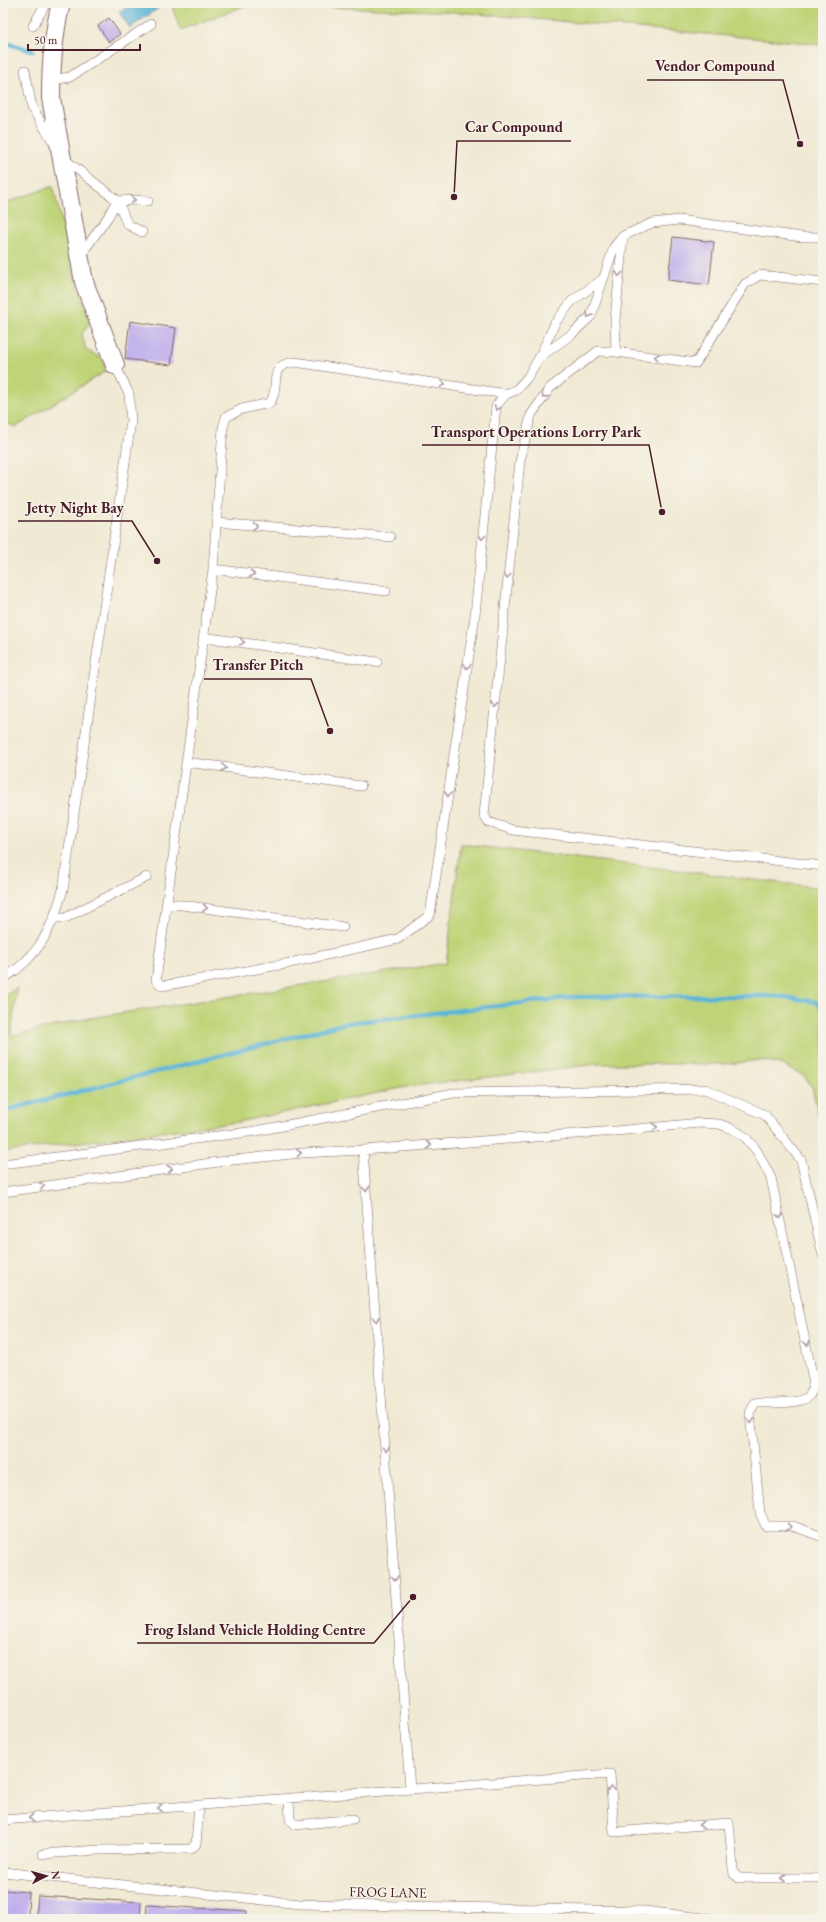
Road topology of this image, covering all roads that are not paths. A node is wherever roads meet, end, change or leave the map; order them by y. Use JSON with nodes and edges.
{"nodes":[{"id":1,"x":46,"y":3,"type":"edge"},
{"id":2,"x":61,"y":3,"type":"edge"},
{"id":3,"x":150,"y":24,"type":"dead end"},
{"id":4,"x":33,"y":26,"type":"dead end"},
{"id":5,"x":25,"y":70,"type":"dead end"},
{"id":6,"x":51,"y":80,"type":"junction"},
{"id":7,"x":60,"y":154,"type":"junction"},
{"id":8,"x":117,"y":201,"type":"junction"},
{"id":9,"x":148,"y":201,"type":"dead end"},
{"id":10,"x":142,"y":232,"type":"dead end"},
{"id":11,"x":624,"y":236,"type":"junction"},
{"id":12,"x":823,"y":237,"type":"edge"},
{"id":13,"x":79,"y":258,"type":"junction"},
{"id":14,"x":604,"y":279,"type":"junction"},
{"id":15,"x":823,"y":282,"type":"edge"},
{"id":16,"x":616,"y":352,"type":"junction"},
{"id":17,"x":539,"y":358,"type":"junction"},
{"id":18,"x":115,"y":365,"type":"joint"},
{"id":19,"x":506,"y":394,"type":"junction"},
{"id":20,"x":216,"y":522,"type":"junction"},
{"id":21,"x":390,"y":537,"type":"dead end"},
{"id":22,"x":213,"y":569,"type":"junction"},
{"id":23,"x":386,"y":591,"type":"dead end"},
{"id":24,"x":203,"y":637,"type":"junction"},
{"id":25,"x":377,"y":662,"type":"dead end"},
{"id":26,"x":186,"y":762,"type":"junction"},
{"id":27,"x":361,"y":786,"type":"dead end"},
{"id":28,"x":823,"y":866,"type":"edge"},
{"id":29,"x":147,"y":877,"type":"dead end"},
{"id":30,"x":167,"y":903,"type":"junction"},
{"id":31,"x":55,"y":918,"type":"junction"},
{"id":32,"x":343,"y":927,"type":"dead end"},
{"id":33,"x":3,"y":979,"type":"edge"},
{"id":34,"x":363,"y":1150,"type":"junction"},
{"id":35,"x":3,"y":1164,"type":"edge"},
{"id":36,"x":3,"y":1192,"type":"edge"},
{"id":37,"x":823,"y":1255,"type":"edge"},
{"id":38,"x":818,"y":1385,"type":"edge"},
{"id":39,"x":823,"y":1537,"type":"edge"},
{"id":40,"x":410,"y":1789,"type":"junction"},
{"id":41,"x":289,"y":1799,"type":"junction"},
{"id":42,"x":199,"y":1805,"type":"junction"},
{"id":43,"x":353,"y":1819,"type":"dead end"},
{"id":44,"x":3,"y":1820,"type":"edge"},
{"id":45,"x":43,"y":1854,"type":"dead end"},
{"id":46,"x":3,"y":1872,"type":"edge"},
{"id":47,"x":823,"y":1878,"type":"edge"},
{"id":48,"x":712,"y":1919,"type":"edge"}],
"edges":[{"from":1,"to":4,"type":"lane"},
{"from":2,"to":6,"type":"street"},
{"from":3,"to":6,"type":"lane"},
{"from":5,"to":7,"type":"lane"},
{"from":6,"to":7,"type":"street"},
{"from":7,"to":8,"type":"lane"},
{"from":7,"to":13,"type":"street"},
{"from":8,"to":9,"type":"lane","one_way":true},
{"from":8,"to":10,"type":"lane"},
{"from":8,"to":13,"type":"lane"},
{"from":11,"to":12,"type":"lane"},
{"from":11,"to":14,"type":"lane"},
{"from":11,"to":16,"type":"lane","one_way":true},
{"from":13,"to":18,"type":"street"},
{"from":14,"to":17,"type":"lane"},
{"from":14,"to":17,"type":"lane","one_way":true},
{"from":15,"to":16,"type":"lane","one_way":true},
{"from":16,"to":28,"type":"lane","one_way":true},
{"from":17,"to":19,"type":"lane"},
{"from":18,"to":31,"type":"lane"},
{"from":20,"to":19,"type":"lane","one_way":true},
{"from":19,"to":30,"type":"lane","one_way":true},
{"from":20,"to":21,"type":"lane","one_way":true},
{"from":20,"to":22,"type":"lane"},
{"from":22,"to":23,"type":"lane","one_way":true},
{"from":22,"to":24,"type":"lane"},
{"from":24,"to":25,"type":"lane","one_way":true},
{"from":24,"to":26,"type":"lane"},
{"from":26,"to":27,"type":"lane","one_way":true},
{"from":26,"to":30,"type":"lane"},
{"from":29,"to":31,"type":"lane"},
{"from":30,"to":32,"type":"lane","one_way":true},
{"from":31,"to":33,"type":"lane"},
{"from":36,"to":34,"type":"lane","one_way":true},
{"from":34,"to":38,"type":"lane","one_way":true},
{"from":34,"to":40,"type":"lane","one_way":true},
{"from":35,"to":37,"type":"lane"},
{"from":38,"to":39,"type":"lane","one_way":true},
{"from":40,"to":41,"type":"lane"},
{"from":47,"to":40,"type":"lane","one_way":true},
{"from":41,"to":42,"type":"lane"},
{"from":41,"to":43,"type":"lane"},
{"from":42,"to":44,"type":"lane","one_way":true},
{"from":42,"to":45,"type":"lane"},
{"from":46,"to":48,"type":"lane","name":"FROG LANE"}]}
